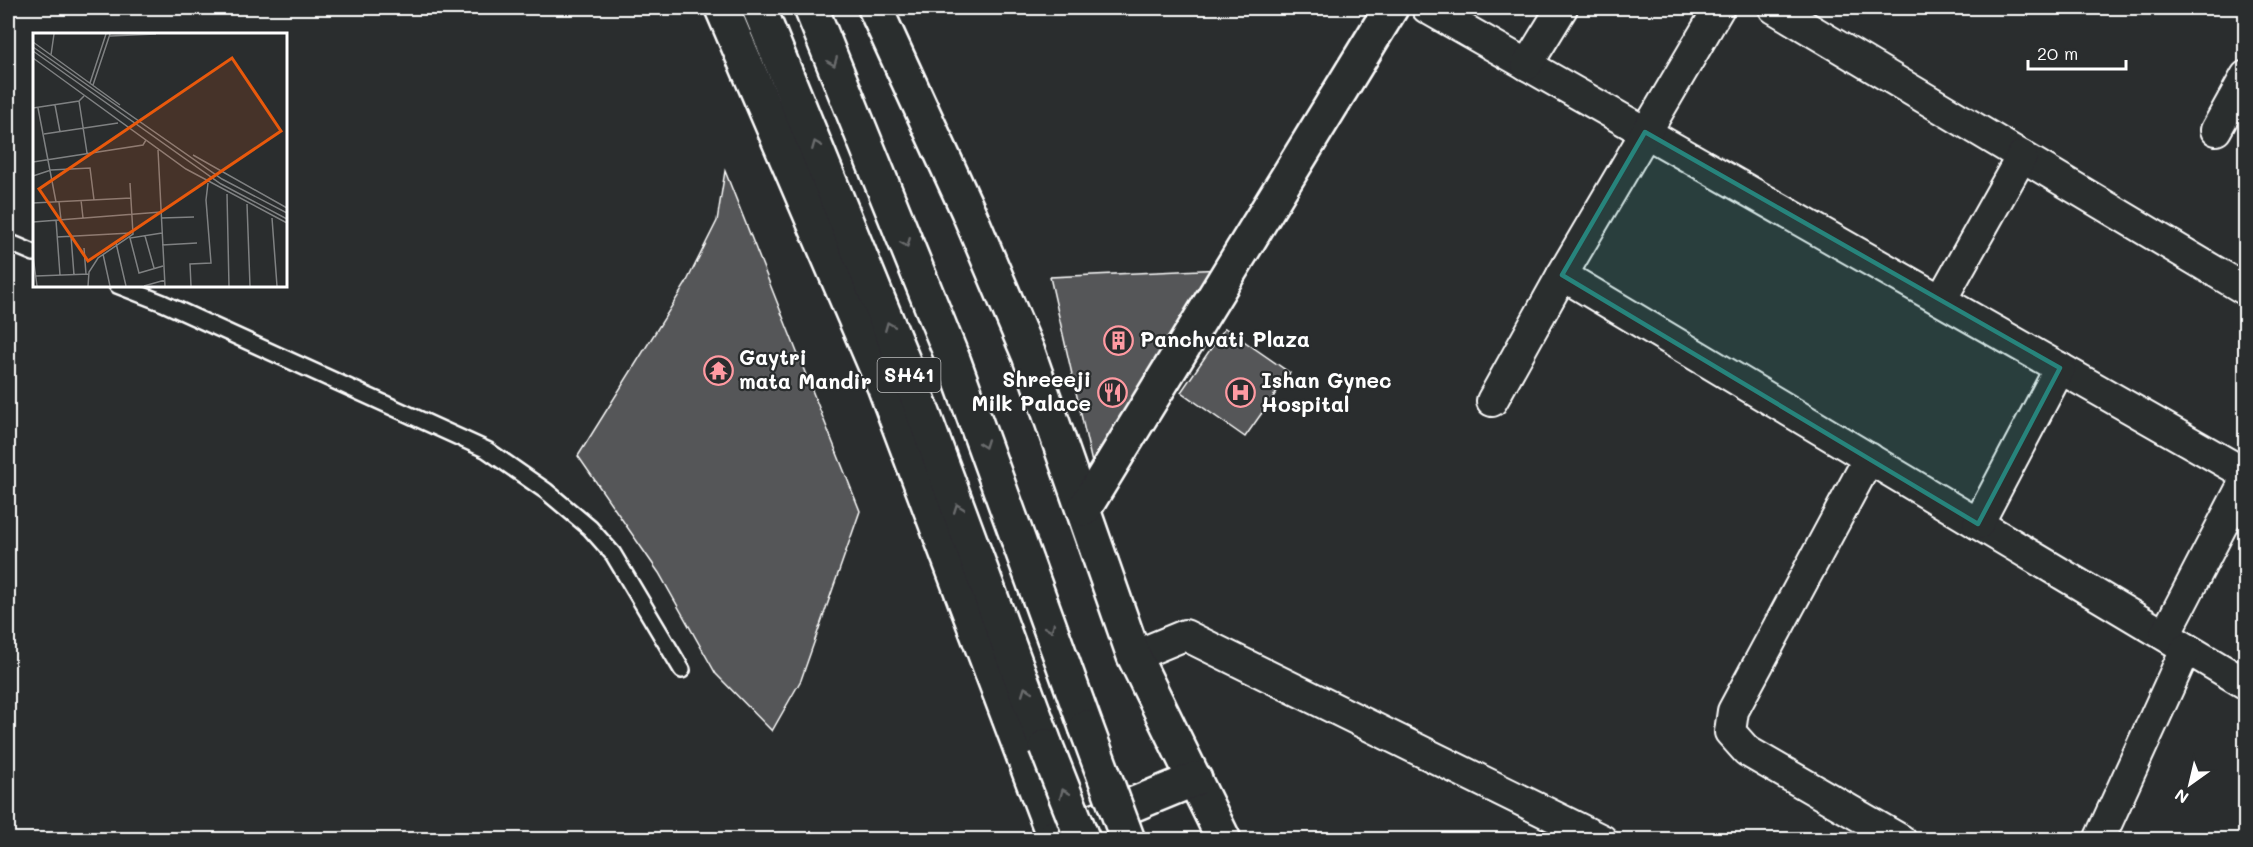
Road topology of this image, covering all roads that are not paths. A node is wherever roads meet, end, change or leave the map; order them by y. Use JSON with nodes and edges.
{"nodes":[{"id":1,"x":722,"y":8,"type":"edge"},
{"id":2,"x":759,"y":8,"type":"edge"},
{"id":3,"x":811,"y":8,"type":"edge"},
{"id":4,"x":875,"y":8,"type":"edge"},
{"id":5,"x":1391,"y":8,"type":"edge"},
{"id":6,"x":1427,"y":8,"type":"edge"},
{"id":7,"x":1562,"y":8,"type":"edge"},
{"id":8,"x":1719,"y":8,"type":"edge"},
{"id":9,"x":1774,"y":8,"type":"edge"},
{"id":10,"x":1527,"y":65,"type":"junction"},
{"id":11,"x":2246,"y":76,"type":"edge"},
{"id":12,"x":2216,"y":130,"type":"dead end"},
{"id":13,"x":1645,"y":132,"type":"junction"},
{"id":14,"x":2022,"y":156,"type":"junction"},
{"id":15,"x":8,"y":242,"type":"edge"},
{"id":16,"x":33,"y":253,"type":"edge"},
{"id":17,"x":1562,"y":274,"type":"junction"},
{"id":18,"x":119,"y":286,"type":"edge"},
{"id":19,"x":2246,"y":290,"type":"edge"},
{"id":20,"x":1941,"y":300,"type":"junction"},
{"id":21,"x":2060,"y":368,"type":"junction"},
{"id":22,"x":1492,"y":401,"type":"dead end"},
{"id":23,"x":1869,"y":459,"type":"junction"},
{"id":24,"x":2246,"y":474,"type":"edge"},
{"id":25,"x":2246,"y":479,"type":"edge"},
{"id":26,"x":1084,"y":509,"type":"junction"},
{"id":27,"x":1978,"y":524,"type":"junction"},
{"id":28,"x":2176,"y":642,"type":"junction"},
{"id":29,"x":1134,"y":656,"type":"junction"},
{"id":30,"x":682,"y":670,"type":"dead end"},
{"id":31,"x":2246,"y":684,"type":"edge"},
{"id":32,"x":1195,"y":779,"type":"junction"},
{"id":33,"x":1064,"y":839,"type":"edge"},
{"id":34,"x":1128,"y":840,"type":"edge"},
{"id":35,"x":1224,"y":840,"type":"edge"},
{"id":36,"x":1602,"y":840,"type":"edge"},
{"id":37,"x":1901,"y":840,"type":"edge"},
{"id":38,"x":2099,"y":840,"type":"edge"}],
"edges":[{"from":1,"to":33,"type":"street"},
{"from":33,"to":2,"type":"street","number":"SH41","one_way":true,"bridge":true},
{"from":3,"to":34,"type":"street","number":"SH41","one_way":true,"bridge":true},
{"from":4,"to":26,"type":"street"},
{"from":5,"to":26,"type":"street"},
{"from":6,"to":10,"type":"street"},
{"from":7,"to":10,"type":"street"},
{"from":8,"to":13,"type":"street"},
{"from":9,"to":14,"type":"street"},
{"from":10,"to":13,"type":"street"},
{"from":11,"to":12,"type":"street"},
{"from":13,"to":17,"type":"street"},
{"from":13,"to":20,"type":"street"},
{"from":14,"to":19,"type":"street"},
{"from":14,"to":20,"type":"street"},
{"from":15,"to":16,"type":"lane"},
{"from":17,"to":22,"type":"street"},
{"from":17,"to":23,"type":"street"},
{"from":18,"to":30,"type":"lane"},
{"from":20,"to":21,"type":"street"},
{"from":21,"to":24,"type":"street"},
{"from":21,"to":27,"type":"street"},
{"from":23,"to":27,"type":"street"},
{"from":23,"to":37,"type":"street"},
{"from":25,"to":28,"type":"street"},
{"from":26,"to":29,"type":"street"},
{"from":27,"to":28,"type":"street"},
{"from":28,"to":31,"type":"street"},
{"from":28,"to":38,"type":"street"},
{"from":29,"to":32,"type":"street"},
{"from":29,"to":36,"type":"street"},
{"from":32,"to":33,"type":"street"},
{"from":32,"to":35,"type":"street"}]}
